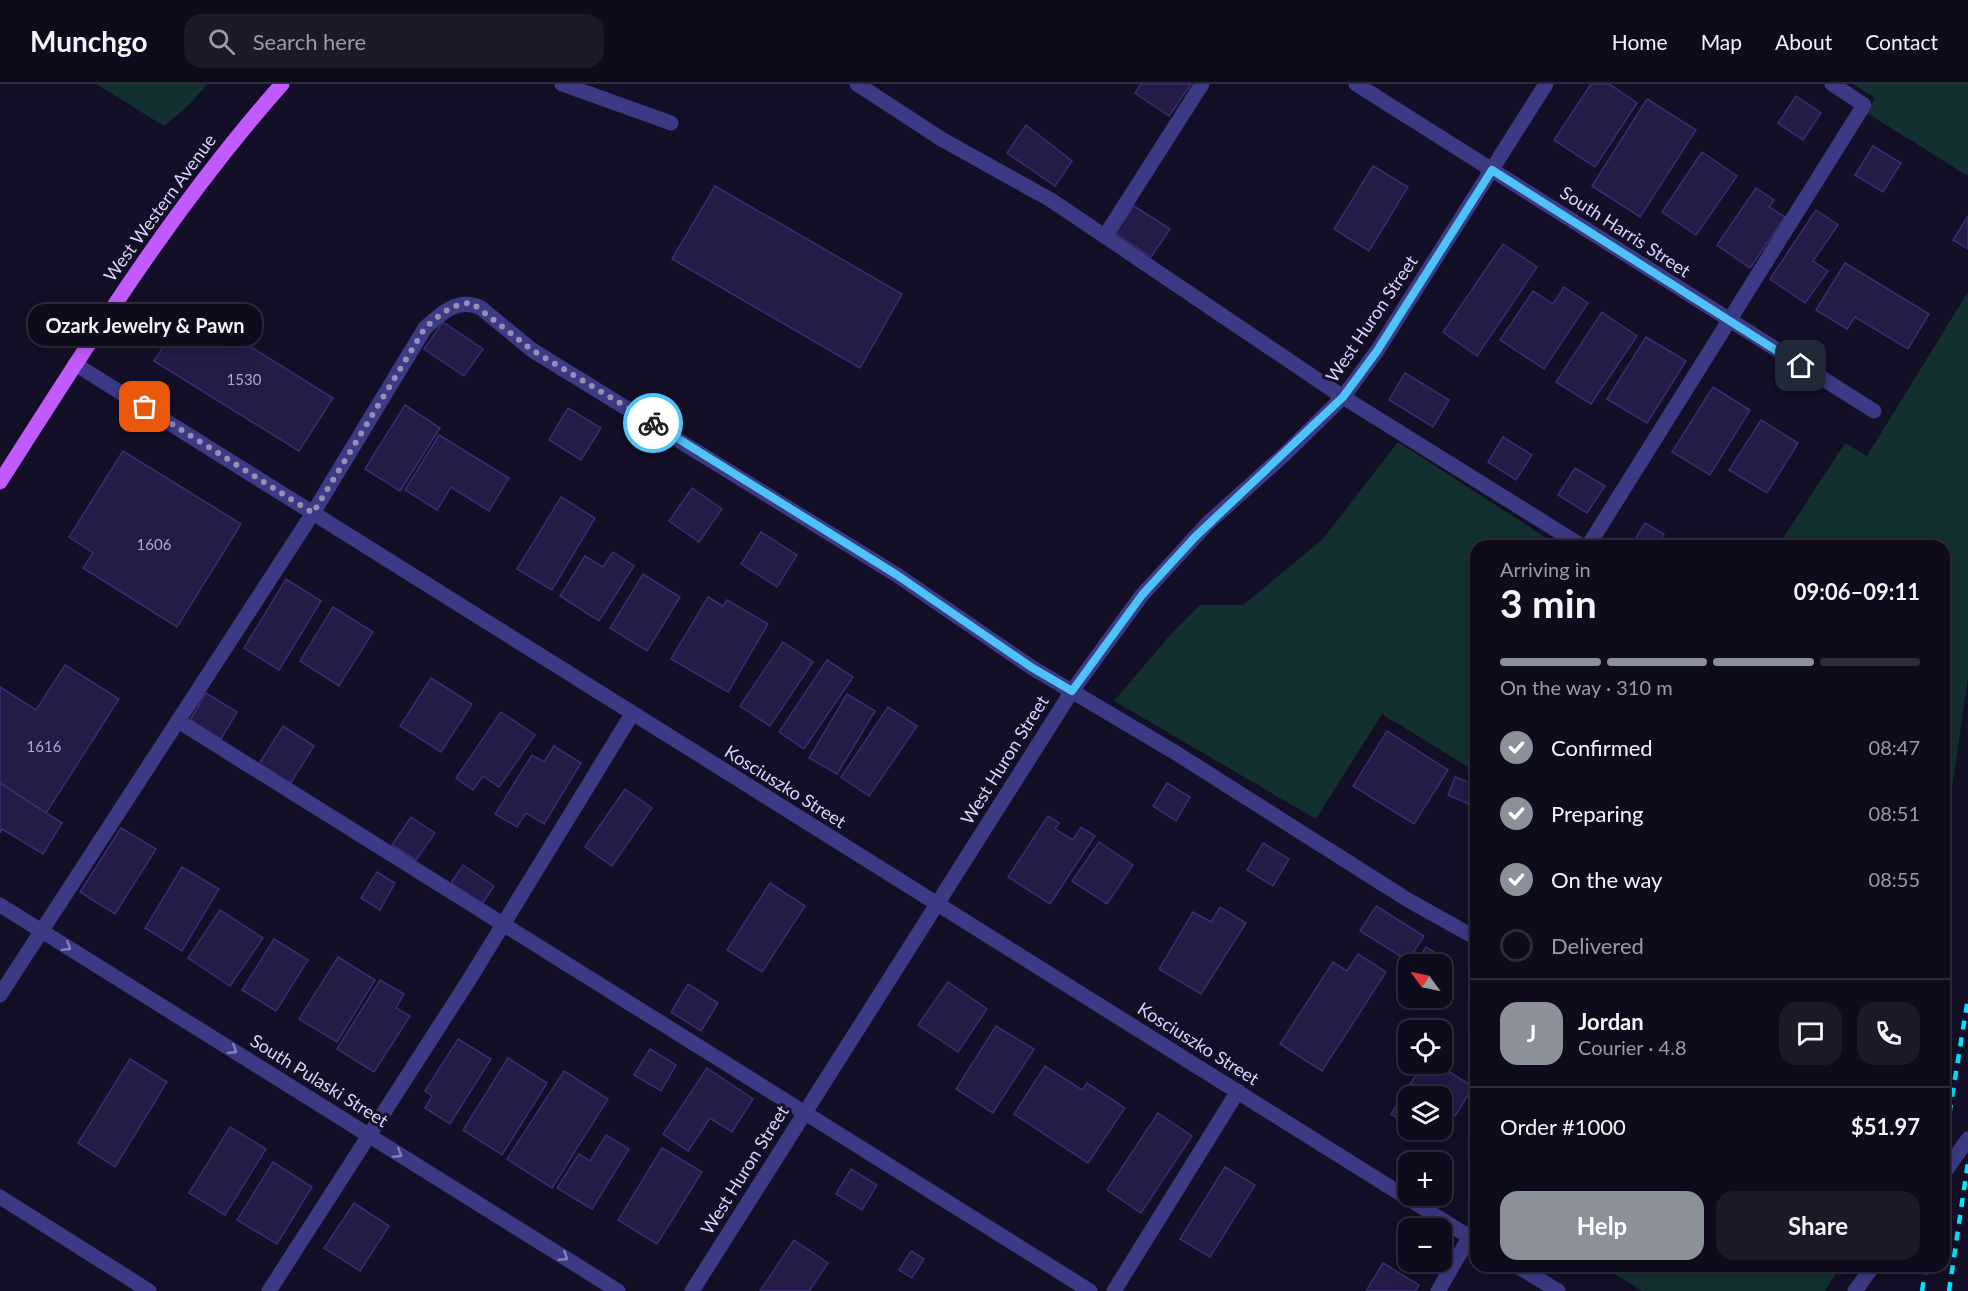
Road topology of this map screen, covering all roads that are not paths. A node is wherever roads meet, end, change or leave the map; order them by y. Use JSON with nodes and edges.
{"nodes":[{"id":1,"x":282,"y":84,"type":"edge"},
{"id":2,"x":562,"y":84,"type":"edge"},
{"id":3,"x":857,"y":84,"type":"edge"},
{"id":4,"x":1202,"y":84,"type":"edge"},
{"id":5,"x":1356,"y":84,"type":"edge"},
{"id":6,"x":1546,"y":84,"type":"edge"},
{"id":7,"x":1832,"y":84,"type":"edge"},
{"id":8,"x":671,"y":123,"type":"dead end"},
{"id":9,"x":1492,"y":170,"type":"junction"},
{"id":10,"x":1105,"y":236,"type":"junction"},
{"id":11,"x":1728,"y":321,"type":"junction"},
{"id":12,"x":75,"y":363,"type":"junction"},
{"id":13,"x":1343,"y":397,"type":"junction"},
{"id":14,"x":1874,"y":411,"type":"dead end"},
{"id":15,"x":0,"y":482,"type":"edge"},
{"id":16,"x":313,"y":513,"type":"junction"},
{"id":17,"x":1572,"y":540,"type":"edge"},
{"id":18,"x":1592,"y":540,"type":"edge"},
{"id":19,"x":1072,"y":691,"type":"junction"},
{"id":20,"x":632,"y":714,"type":"junction"},
{"id":21,"x":178,"y":721,"type":"junction"},
{"id":22,"x":937,"y":904,"type":"junction"},
{"id":23,"x":0,"y":905,"type":"edge"},
{"id":24,"x":502,"y":924,"type":"junction"},
{"id":25,"x":40,"y":930,"type":"junction"},
{"id":26,"x":1470,"y":935,"type":"edge"},
{"id":27,"x":0,"y":995,"type":"edge"},
{"id":28,"x":1238,"y":1092,"type":"junction"},
{"id":29,"x":805,"y":1112,"type":"junction"},
{"id":30,"x":369,"y":1136,"type":"junction"},
{"id":31,"x":1968,"y":1139,"type":"edge"},
{"id":32,"x":1950,"y":1164,"type":"edge"},
{"id":33,"x":0,"y":1197,"type":"edge"},
{"id":34,"x":1470,"y":1233,"type":"edge"},
{"id":35,"x":1470,"y":1241,"type":"edge"},
{"id":36,"x":1527,"y":1272,"type":"edge"},
{"id":37,"x":1869,"y":1272,"type":"edge"},
{"id":38,"x":149,"y":1291,"type":"edge"},
{"id":39,"x":269,"y":1291,"type":"edge"},
{"id":40,"x":618,"y":1291,"type":"edge"},
{"id":41,"x":692,"y":1291,"type":"edge"},
{"id":42,"x":1090,"y":1291,"type":"edge"},
{"id":43,"x":1114,"y":1291,"type":"edge"},
{"id":44,"x":1438,"y":1291,"type":"edge"},
{"id":45,"x":1558,"y":1291,"type":"edge"},
{"id":46,"x":1855,"y":1291,"type":"edge"}],
"edges":[{"from":1,"to":12,"type":"main road","name":"West Western Avenue"},
{"from":2,"to":8,"type":"street"},
{"from":3,"to":10,"type":"street"},
{"from":4,"to":10,"type":"street"},
{"from":5,"to":9,"type":"street","name":"South Harris Street"},
{"from":6,"to":9,"type":"street","name":"West Huron Street"},
{"from":7,"to":11,"type":"street"},
{"from":9,"to":11,"type":"street","name":"South Harris Street"},
{"from":9,"to":13,"type":"street","name":"West Huron Street"},
{"from":10,"to":13,"type":"street"},
{"from":11,"to":14,"type":"street","name":"South Harris Street"},
{"from":11,"to":18,"type":"street"},
{"from":12,"to":15,"type":"main road","name":"West Western Avenue"},
{"from":12,"to":16,"type":"street","name":"Kosciuszko Street"},
{"from":13,"to":17,"type":"street"},
{"from":13,"to":19,"type":"street","name":"West Huron Street"},
{"from":16,"to":19,"type":"street"},
{"from":16,"to":20,"type":"street","name":"Kosciuszko Street"},
{"from":16,"to":21,"type":"street"},
{"from":19,"to":22,"type":"street","name":"West Huron Street"},
{"from":19,"to":26,"type":"street"},
{"from":20,"to":22,"type":"street","name":"Kosciuszko Street"},
{"from":20,"to":24,"type":"street"},
{"from":21,"to":24,"type":"street"},
{"from":21,"to":25,"type":"street"},
{"from":22,"to":28,"type":"street","name":"Kosciuszko Street"},
{"from":22,"to":29,"type":"street","name":"West Huron Street"},
{"from":23,"to":25,"type":"street","name":"South Pulaski Street"},
{"from":24,"to":29,"type":"street"},
{"from":24,"to":30,"type":"street"},
{"from":25,"to":27,"type":"street"},
{"from":25,"to":30,"type":"street","name":"South Pulaski Street","one_way":true},
{"from":28,"to":34,"type":"street","name":"Kosciuszko Street"},
{"from":28,"to":43,"type":"street"},
{"from":29,"to":41,"type":"street","name":"West Huron Street"},
{"from":29,"to":42,"type":"street"},
{"from":30,"to":39,"type":"street"},
{"from":30,"to":40,"type":"street","name":"South Pulaski Street","one_way":true},
{"from":31,"to":32,"type":"street"},
{"from":33,"to":38,"type":"street"},
{"from":35,"to":44,"type":"street"},
{"from":36,"to":45,"type":"street"},
{"from":37,"to":46,"type":"street"}]}
